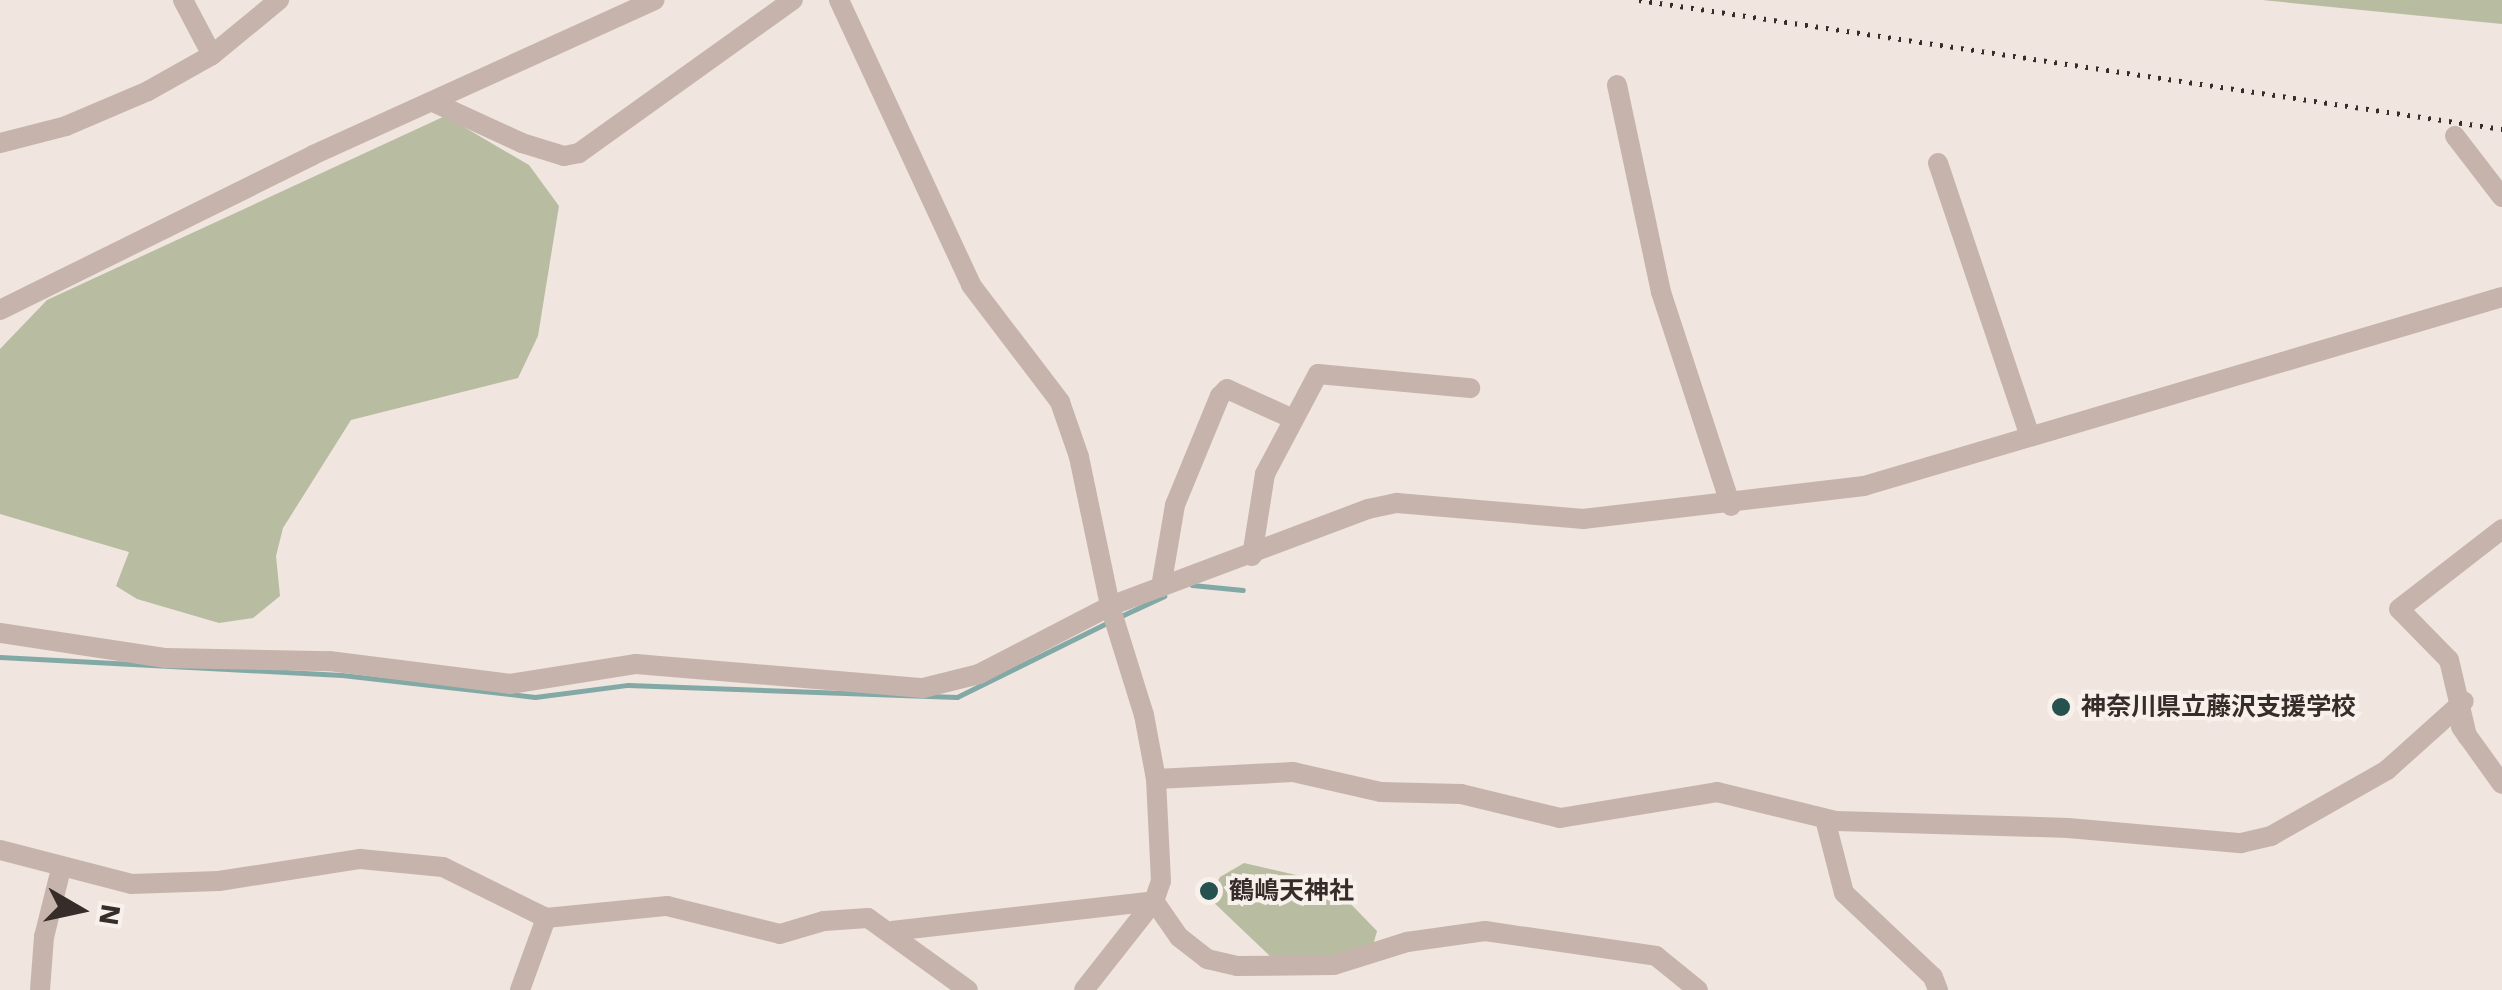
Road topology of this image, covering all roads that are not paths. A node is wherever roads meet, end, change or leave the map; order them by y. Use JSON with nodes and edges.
{"nodes":[{"id":1,"x":183,"y":0,"type":"edge"},
{"id":2,"x":280,"y":0,"type":"edge"},
{"id":3,"x":654,"y":0,"type":"edge"},
{"id":4,"x":794,"y":0,"type":"edge"},
{"id":5,"x":839,"y":0,"type":"edge"},
{"id":6,"x":212,"y":55,"type":"junction"},
{"id":7,"x":1617,"y":84,"type":"dead end"},
{"id":8,"x":435,"y":103,"type":"junction"},
{"id":9,"x":2455,"y":136,"type":"dead end"},
{"id":10,"x":0,"y":144,"type":"edge"},
{"id":11,"x":1938,"y":163,"type":"dead end"},
{"id":12,"x":2502,"y":197,"type":"edge"},
{"id":13,"x":2502,"y":297,"type":"edge"},
{"id":14,"x":0,"y":310,"type":"edge"},
{"id":15,"x":1470,"y":388,"type":"dead end"},
{"id":16,"x":1293,"y":419,"type":"junction"},
{"id":17,"x":2030,"y":436,"type":"junction"},
{"id":18,"x":1731,"y":506,"type":"junction"},
{"id":19,"x":2502,"y":529,"type":"edge"},
{"id":20,"x":1252,"y":556,"type":"junction"},
{"id":21,"x":1161,"y":588,"type":"junction"},
{"id":22,"x":1110,"y":606,"type":"junction"},
{"id":23,"x":0,"y":633,"type":"edge"},
{"id":24,"x":2457,"y":708,"type":"junction"},
{"id":25,"x":1156,"y":778,"type":"junction"},
{"id":26,"x":2502,"y":784,"type":"edge"},
{"id":27,"x":1825,"y":820,"type":"junction"},
{"id":28,"x":0,"y":850,"type":"edge"},
{"id":29,"x":62,"y":869,"type":"junction"},
{"id":30,"x":1154,"y":901,"type":"junction"},
{"id":31,"x":546,"y":918,"type":"junction"},
{"id":32,"x":892,"y":932,"type":"junction"},
{"id":33,"x":40,"y":990,"type":"edge"},
{"id":34,"x":520,"y":990,"type":"edge"},
{"id":35,"x":968,"y":990,"type":"edge"},
{"id":36,"x":1084,"y":990,"type":"edge"},
{"id":37,"x":1698,"y":990,"type":"edge"},
{"id":38,"x":1938,"y":990,"type":"edge"}],
"edges":[{"from":1,"to":6,"type":"street"},
{"from":2,"to":6,"type":"street"},
{"from":3,"to":8,"type":"street"},
{"from":4,"to":8,"type":"street"},
{"from":5,"to":22,"type":"street"},
{"from":6,"to":10,"type":"street"},
{"from":7,"to":18,"type":"street"},
{"from":8,"to":14,"type":"street"},
{"from":9,"to":12,"type":"street"},
{"from":11,"to":17,"type":"street"},
{"from":13,"to":17,"type":"street"},
{"from":15,"to":16,"type":"street"},
{"from":16,"to":20,"type":"street"},
{"from":16,"to":21,"type":"street"},
{"from":17,"to":18,"type":"street"},
{"from":18,"to":20,"type":"street"},
{"from":19,"to":24,"type":"street"},
{"from":20,"to":21,"type":"street"},
{"from":21,"to":22,"type":"street"},
{"from":22,"to":23,"type":"street"},
{"from":22,"to":25,"type":"street"},
{"from":24,"to":26,"type":"street"},
{"from":24,"to":27,"type":"street"},
{"from":25,"to":27,"type":"street"},
{"from":25,"to":30,"type":"street"},
{"from":27,"to":38,"type":"street"},
{"from":28,"to":29,"type":"street"},
{"from":29,"to":31,"type":"street"},
{"from":29,"to":33,"type":"street"},
{"from":30,"to":32,"type":"street"},
{"from":30,"to":36,"type":"street"},
{"from":30,"to":37,"type":"street"},
{"from":31,"to":32,"type":"street"},
{"from":31,"to":34,"type":"street"},
{"from":32,"to":35,"type":"street"}]}
